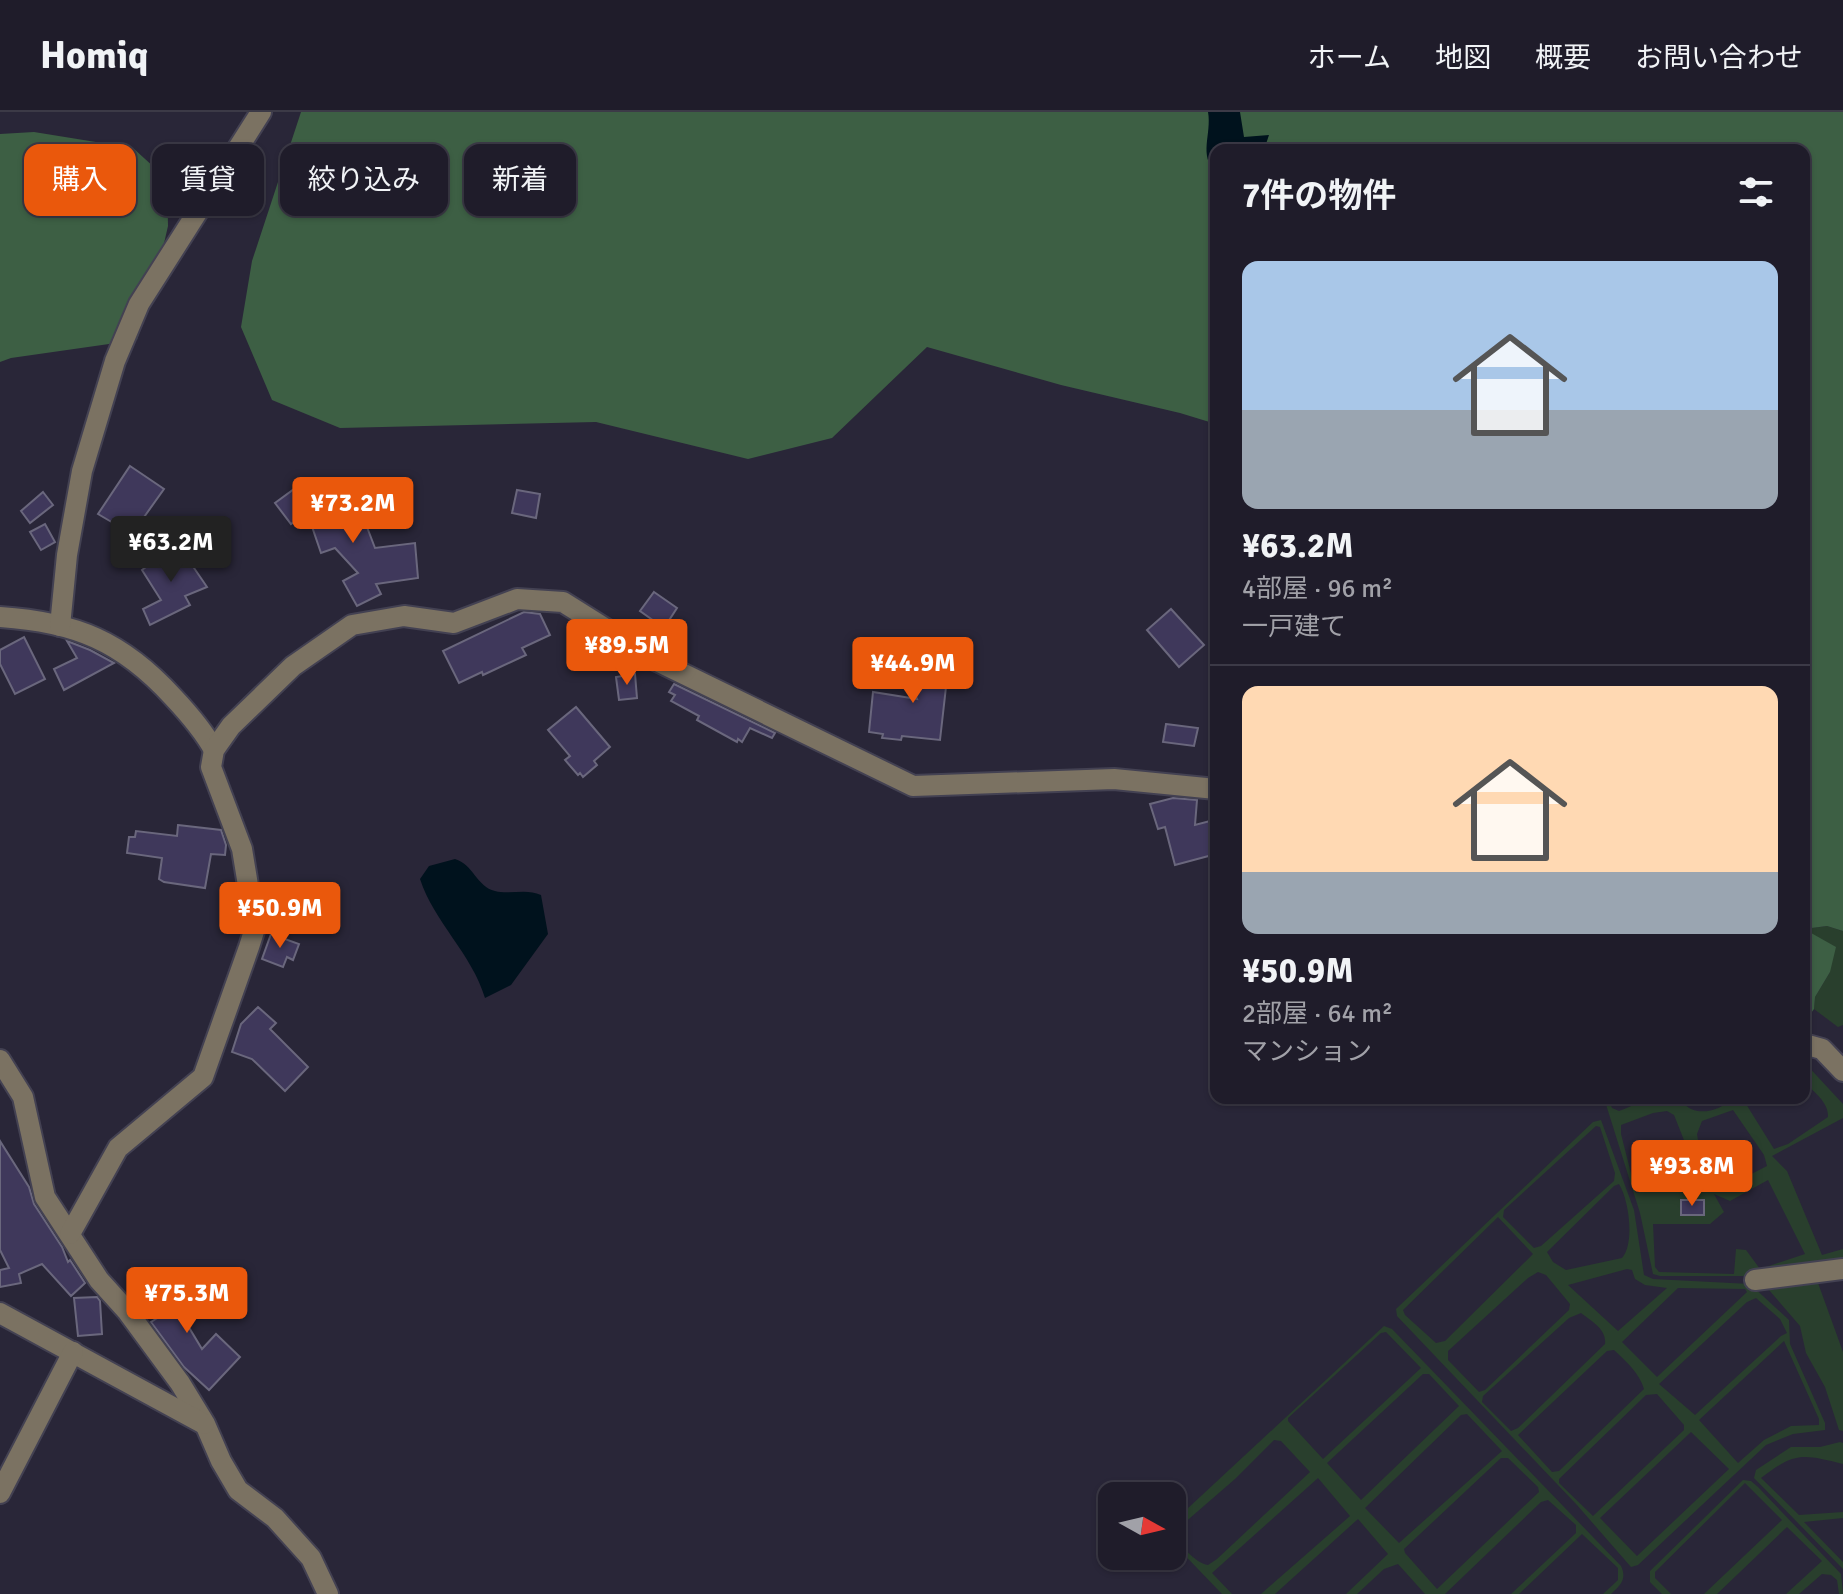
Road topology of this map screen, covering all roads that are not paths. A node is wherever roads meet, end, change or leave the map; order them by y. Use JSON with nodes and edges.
{"nodes":[{"id":1,"x":261,"y":112,"type":"edge"},
{"id":2,"x":0,"y":617,"type":"edge"},
{"id":3,"x":60,"y":626,"type":"junction"},
{"id":4,"x":214,"y":750,"type":"junction"},
{"id":5,"x":1210,"y":788,"type":"edge"},
{"id":6,"x":1810,"y":1046,"type":"edge"},
{"id":7,"x":0,"y":1060,"type":"edge"},
{"id":8,"x":1843,"y":1071,"type":"edge"},
{"id":9,"x":70,"y":1234,"type":"junction"},
{"id":10,"x":1843,"y":1269,"type":"edge"},
{"id":11,"x":1755,"y":1280,"type":"dead end"},
{"id":12,"x":0,"y":1313,"type":"edge"},
{"id":13,"x":73,"y":1352,"type":"junction"},
{"id":14,"x":205,"y":1424,"type":"junction"},
{"id":15,"x":0,"y":1493,"type":"edge"},
{"id":16,"x":328,"y":1594,"type":"edge"}],
"edges":[{"from":1,"to":3,"type":"street"},
{"from":2,"to":3,"type":"street"},
{"from":3,"to":4,"type":"street"},
{"from":4,"to":5,"type":"street"},
{"from":4,"to":9,"type":"street"},
{"from":6,"to":8,"type":"street"},
{"from":7,"to":9,"type":"street"},
{"from":9,"to":14,"type":"street"},
{"from":10,"to":11,"type":"street"},
{"from":12,"to":13,"type":"street"},
{"from":13,"to":14,"type":"street"},
{"from":13,"to":15,"type":"street"},
{"from":14,"to":16,"type":"street"}]}
